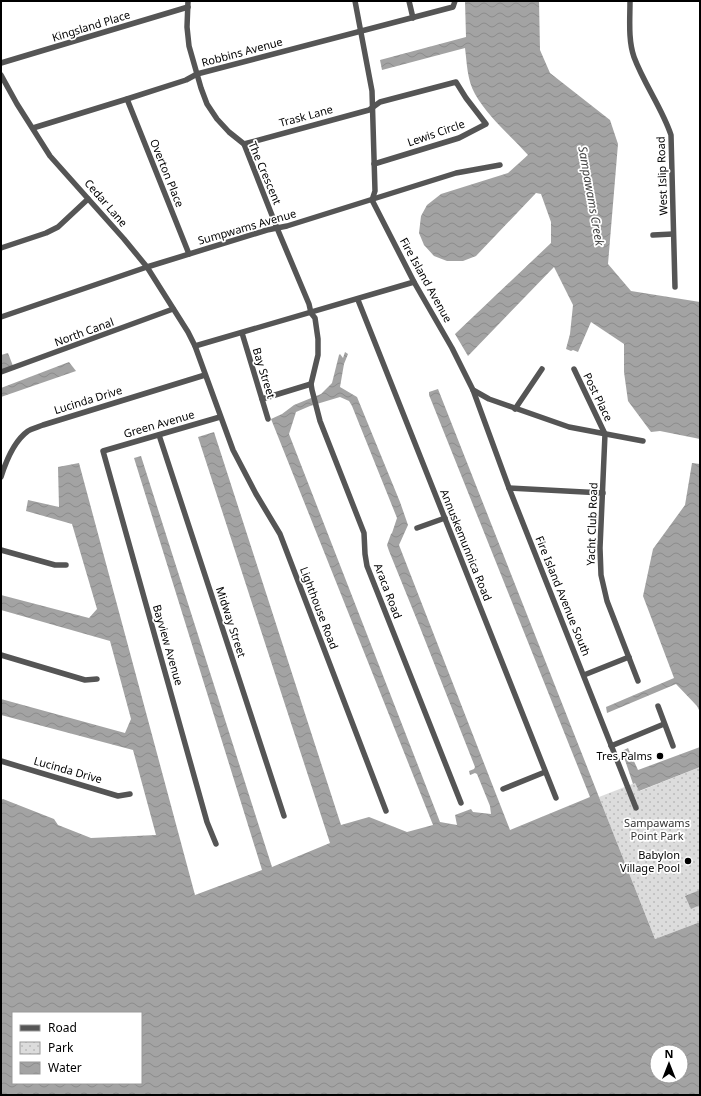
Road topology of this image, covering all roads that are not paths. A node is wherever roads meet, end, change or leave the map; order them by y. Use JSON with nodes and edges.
{"nodes":[{"id":1,"x":355,"y":1,"type":"edge"},
{"id":2,"x":409,"y":1,"type":"edge"},
{"id":3,"x":455,"y":1,"type":"edge"},
{"id":4,"x":630,"y":1,"type":"edge"},
{"id":5,"x":188,"y":4,"type":"edge"},
{"id":6,"x":413,"y":18,"type":"junction"},
{"id":7,"x":360,"y":31,"type":"junction"},
{"id":8,"x":1,"y":63,"type":"edge"},
{"id":9,"x":197,"y":74,"type":"junction"},
{"id":10,"x":1,"y":75,"type":"edge"},
{"id":11,"x":127,"y":100,"type":"junction"},
{"id":12,"x":373,"y":106,"type":"junction"},
{"id":13,"x":33,"y":128,"type":"junction"},
{"id":14,"x":244,"y":144,"type":"junction"},
{"id":15,"x":374,"y":164,"type":"junction"},
{"id":16,"x":500,"y":165,"type":"dead end"},
{"id":17,"x":88,"y":199,"type":"junction"},
{"id":18,"x":372,"y":200,"type":"junction"},
{"id":19,"x":277,"y":228,"type":"junction"},
{"id":20,"x":673,"y":234,"type":"junction"},
{"id":21,"x":653,"y":235,"type":"dead end"},
{"id":22,"x":1,"y":248,"type":"edge"},
{"id":23,"x":188,"y":254,"type":"junction"},
{"id":24,"x":146,"y":267,"type":"junction"},
{"id":25,"x":414,"y":282,"type":"junction"},
{"id":26,"x":675,"y":287,"type":"dead end"},
{"id":27,"x":358,"y":300,"type":"junction"},
{"id":28,"x":173,"y":309,"type":"junction"},
{"id":29,"x":311,"y":313,"type":"junction"},
{"id":30,"x":1,"y":317,"type":"edge"},
{"id":31,"x":242,"y":333,"type":"junction"},
{"id":32,"x":195,"y":346,"type":"junction"},
{"id":33,"x":542,"y":369,"type":"dead end"},
{"id":34,"x":574,"y":369,"type":"dead end"},
{"id":35,"x":1,"y":372,"type":"edge"},
{"id":36,"x":206,"y":375,"type":"junction"},
{"id":37,"x":311,"y":384,"type":"junction"},
{"id":38,"x":473,"y":390,"type":"junction"},
{"id":39,"x":262,"y":398,"type":"junction"},
{"id":40,"x":515,"y":409,"type":"junction"},
{"id":41,"x":220,"y":417,"type":"junction"},
{"id":42,"x":268,"y":419,"type":"dead end"},
{"id":43,"x":605,"y":434,"type":"junction"},
{"id":44,"x":159,"y":435,"type":"junction"},
{"id":45,"x":643,"y":441,"type":"dead end"},
{"id":46,"x":103,"y":451,"type":"joint"},
{"id":47,"x":1,"y":477,"type":"edge"},
{"id":48,"x":509,"y":488,"type":"junction"},
{"id":49,"x":603,"y":493,"type":"junction"},
{"id":50,"x":445,"y":518,"type":"junction"},
{"id":51,"x":417,"y":528,"type":"dead end"},
{"id":52,"x":1,"y":550,"type":"edge"},
{"id":53,"x":66,"y":565,"type":"dead end"},
{"id":54,"x":1,"y":655,"type":"edge"},
{"id":55,"x":629,"y":657,"type":"junction"},
{"id":56,"x":584,"y":675,"type":"junction"},
{"id":57,"x":97,"y":679,"type":"dead end"},
{"id":58,"x":638,"y":681,"type":"dead end"},
{"id":59,"x":658,"y":706,"type":"dead end"},
{"id":60,"x":664,"y":724,"type":"junction"},
{"id":61,"x":611,"y":746,"type":"junction"},
{"id":62,"x":673,"y":746,"type":"dead end"},
{"id":63,"x":1,"y":761,"type":"edge"},
{"id":64,"x":545,"y":772,"type":"junction"},
{"id":65,"x":503,"y":789,"type":"dead end"},
{"id":66,"x":130,"y":794,"type":"dead end"},
{"id":67,"x":556,"y":798,"type":"dead end"},
{"id":68,"x":461,"y":803,"type":"dead end"},
{"id":69,"x":636,"y":808,"type":"dead end"},
{"id":70,"x":386,"y":811,"type":"dead end"},
{"id":71,"x":284,"y":816,"type":"dead end"},
{"id":72,"x":216,"y":844,"type":"dead end"}],
"edges":[{"from":1,"to":7,"type":"street"},
{"from":2,"to":6,"type":"street"},
{"from":3,"to":6,"type":"street","name":"Robbins Avenue"},
{"from":4,"to":20,"type":"street","name":"West Islip Road"},
{"from":5,"to":8,"type":"street","name":"Kingsland Place"},
{"from":5,"to":9,"type":"street","name":"The Crescent"},
{"from":6,"to":7,"type":"street","name":"Robbins Avenue"},
{"from":7,"to":9,"type":"street","name":"Robbins Avenue"},
{"from":7,"to":12,"type":"street"},
{"from":9,"to":11,"type":"street","name":"Robbins Avenue"},
{"from":9,"to":14,"type":"street","name":"The Crescent"},
{"from":10,"to":13,"type":"street","name":"Cedar Lane"},
{"from":11,"to":13,"type":"street","name":"Robbins Avenue"},
{"from":11,"to":23,"type":"street","name":"Overton Place"},
{"from":12,"to":14,"type":"street","name":"Trask Lane"},
{"from":12,"to":15,"type":"street"},
{"from":12,"to":15,"type":"street","name":"Lewis Circle"},
{"from":13,"to":17,"type":"street","name":"Cedar Lane"},
{"from":14,"to":19,"type":"street","name":"The Crescent"},
{"from":15,"to":18,"type":"street"},
{"from":16,"to":18,"type":"street","name":"Sumpwams Avenue"},
{"from":17,"to":22,"type":"street"},
{"from":17,"to":24,"type":"street","name":"Cedar Lane"},
{"from":18,"to":19,"type":"street","name":"Sumpwams Avenue"},
{"from":18,"to":25,"type":"street","name":"Fire Island Avenue"},
{"from":19,"to":23,"type":"street","name":"Sumpwams Avenue"},
{"from":19,"to":29,"type":"street","name":"The Crescent"},
{"from":20,"to":21,"type":"street"},
{"from":20,"to":26,"type":"street","name":"West Islip Road"},
{"from":23,"to":24,"type":"street","name":"Sumpwams Avenue"},
{"from":24,"to":28,"type":"street","name":"Cedar Lane"},
{"from":24,"to":30,"type":"street","name":"Sumpwams Avenue"},
{"from":25,"to":27,"type":"street"},
{"from":25,"to":38,"type":"street","name":"Fire Island Avenue"},
{"from":27,"to":29,"type":"street"},
{"from":27,"to":50,"type":"street","name":"Annuskemunnica Road"},
{"from":28,"to":32,"type":"street","name":"Cedar Lane"},
{"from":28,"to":35,"type":"street","name":"North Canal"},
{"from":29,"to":31,"type":"street"},
{"from":29,"to":37,"type":"street","name":"Araca Road"},
{"from":31,"to":32,"type":"street"},
{"from":31,"to":39,"type":"street","name":"Bay Street"},
{"from":32,"to":36,"type":"street","name":"Cedar Lane"},
{"from":33,"to":40,"type":"street"},
{"from":34,"to":43,"type":"street","name":"Post Place"},
{"from":36,"to":41,"type":"street","name":"Cedar Lane"},
{"from":36,"to":47,"type":"street","name":"Lucinda Drive"},
{"from":37,"to":39,"type":"street"},
{"from":37,"to":68,"type":"street","name":"Araca Road"},
{"from":38,"to":40,"type":"street"},
{"from":38,"to":48,"type":"street","name":"Fire Island Avenue South"},
{"from":39,"to":42,"type":"street","name":"Bay Street"},
{"from":40,"to":43,"type":"street"},
{"from":41,"to":44,"type":"street","name":"Green Avenue"},
{"from":41,"to":70,"type":"street","name":"Lighthouse Road"},
{"from":43,"to":45,"type":"street"},
{"from":43,"to":49,"type":"street","name":"Yacht Club Road"},
{"from":44,"to":46,"type":"street","name":"Green Avenue"},
{"from":44,"to":71,"type":"street","name":"Midway Street"},
{"from":46,"to":72,"type":"street","name":"Bayview Avenue"},
{"from":48,"to":49,"type":"street"},
{"from":48,"to":56,"type":"street","name":"Fire Island Avenue South"},
{"from":49,"to":55,"type":"street","name":"Yacht Club Road"},
{"from":50,"to":51,"type":"street"},
{"from":50,"to":64,"type":"street","name":"Annuskemunnica Road"},
{"from":52,"to":53,"type":"street"},
{"from":54,"to":57,"type":"street"},
{"from":55,"to":56,"type":"street"},
{"from":55,"to":58,"type":"street","name":"Yacht Club Road"},
{"from":56,"to":61,"type":"street","name":"Fire Island Avenue South"},
{"from":59,"to":60,"type":"street"},
{"from":60,"to":61,"type":"street"},
{"from":60,"to":62,"type":"street"},
{"from":61,"to":69,"type":"street","name":"Fire Island Avenue South"},
{"from":63,"to":66,"type":"street","name":"Lucinda Drive"},
{"from":64,"to":65,"type":"street"},
{"from":64,"to":67,"type":"street","name":"Annuskemunnica Road"}]}
